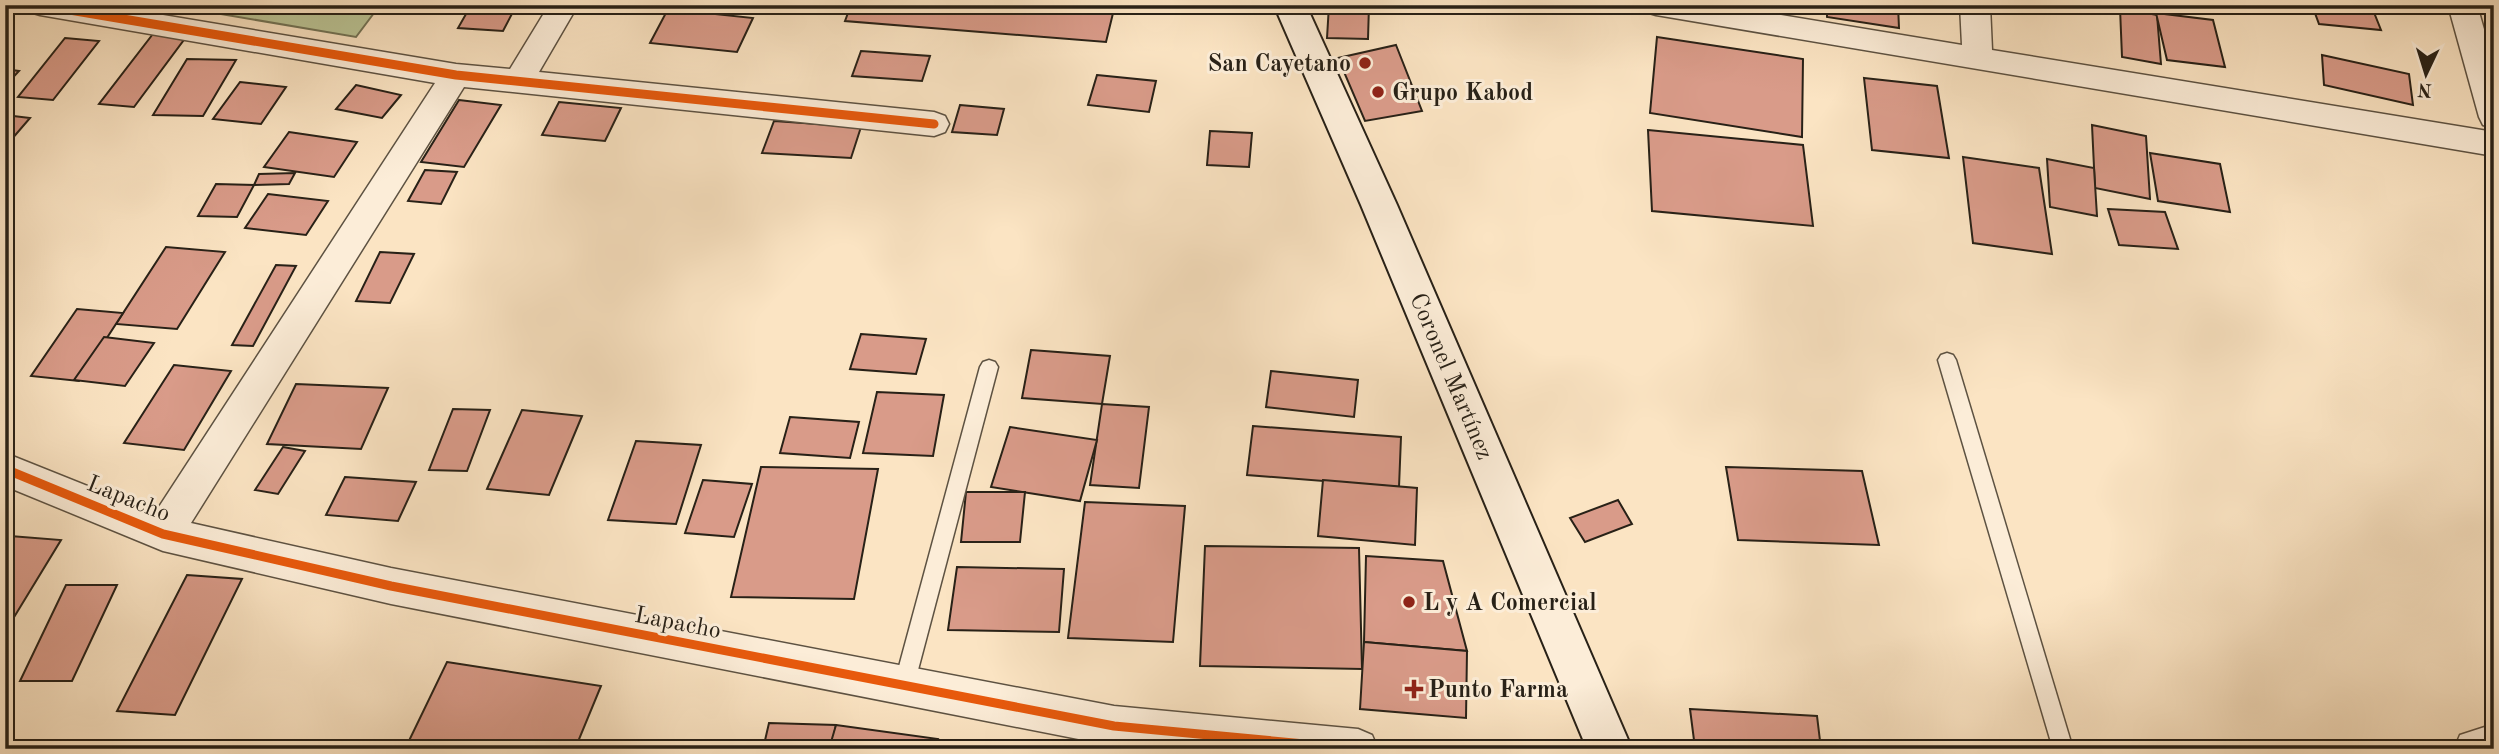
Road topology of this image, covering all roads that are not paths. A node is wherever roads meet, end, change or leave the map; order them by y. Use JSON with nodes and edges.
{"nodes":[{"id":1,"x":40,"y":5,"type":"edge"},
{"id":2,"x":564,"y":5,"type":"edge"},
{"id":3,"x":1290,"y":5,"type":"edge"},
{"id":4,"x":1656,"y":5,"type":"edge"},
{"id":5,"x":1975,"y":5,"type":"edge"},
{"id":6,"x":2462,"y":5,"type":"edge"},
{"id":7,"x":1977,"y":60,"type":"junction"},
{"id":8,"x":456,"y":75,"type":"junction"},
{"id":9,"x":519,"y":81,"type":"junction"},
{"id":10,"x":2494,"y":117,"type":"edge"},
{"id":11,"x":934,"y":124,"type":"dead end"},
{"id":12,"x":2494,"y":144,"type":"edge"},
{"id":13,"x":1947,"y":360,"type":"dead end"},
{"id":14,"x":989,"y":367,"type":"dead end"},
{"id":15,"x":5,"y":469,"type":"edge"},
{"id":16,"x":163,"y":534,"type":"junction"},
{"id":17,"x":904,"y":685,"type":"junction"},
{"id":18,"x":2494,"y":744,"type":"edge"},
{"id":19,"x":1358,"y":749,"type":"edge"},
{"id":20,"x":1610,"y":749,"type":"edge"},
{"id":21,"x":2063,"y":749,"type":"edge"},
{"id":22,"x":2474,"y":749,"type":"edge"}],
"edges":[{"from":1,"to":8,"type":"street"},
{"from":2,"to":9,"type":"street"},
{"from":3,"to":20,"type":"main road","name":"Coronel Martínez"},
{"from":4,"to":7,"type":"street"},
{"from":5,"to":7,"type":"street"},
{"from":6,"to":10,"type":"street"},
{"from":7,"to":12,"type":"street"},
{"from":8,"to":9,"type":"street"},
{"from":8,"to":16,"type":"street"},
{"from":9,"to":11,"type":"street"},
{"from":13,"to":21,"type":"lane"},
{"from":14,"to":17,"type":"lane"},
{"from":15,"to":16,"type":"street","name":"Lapacho"},
{"from":16,"to":17,"type":"street","name":"Lapacho"},
{"from":17,"to":19,"type":"street","name":"Lapacho"},
{"from":18,"to":22,"type":"street"}]}
